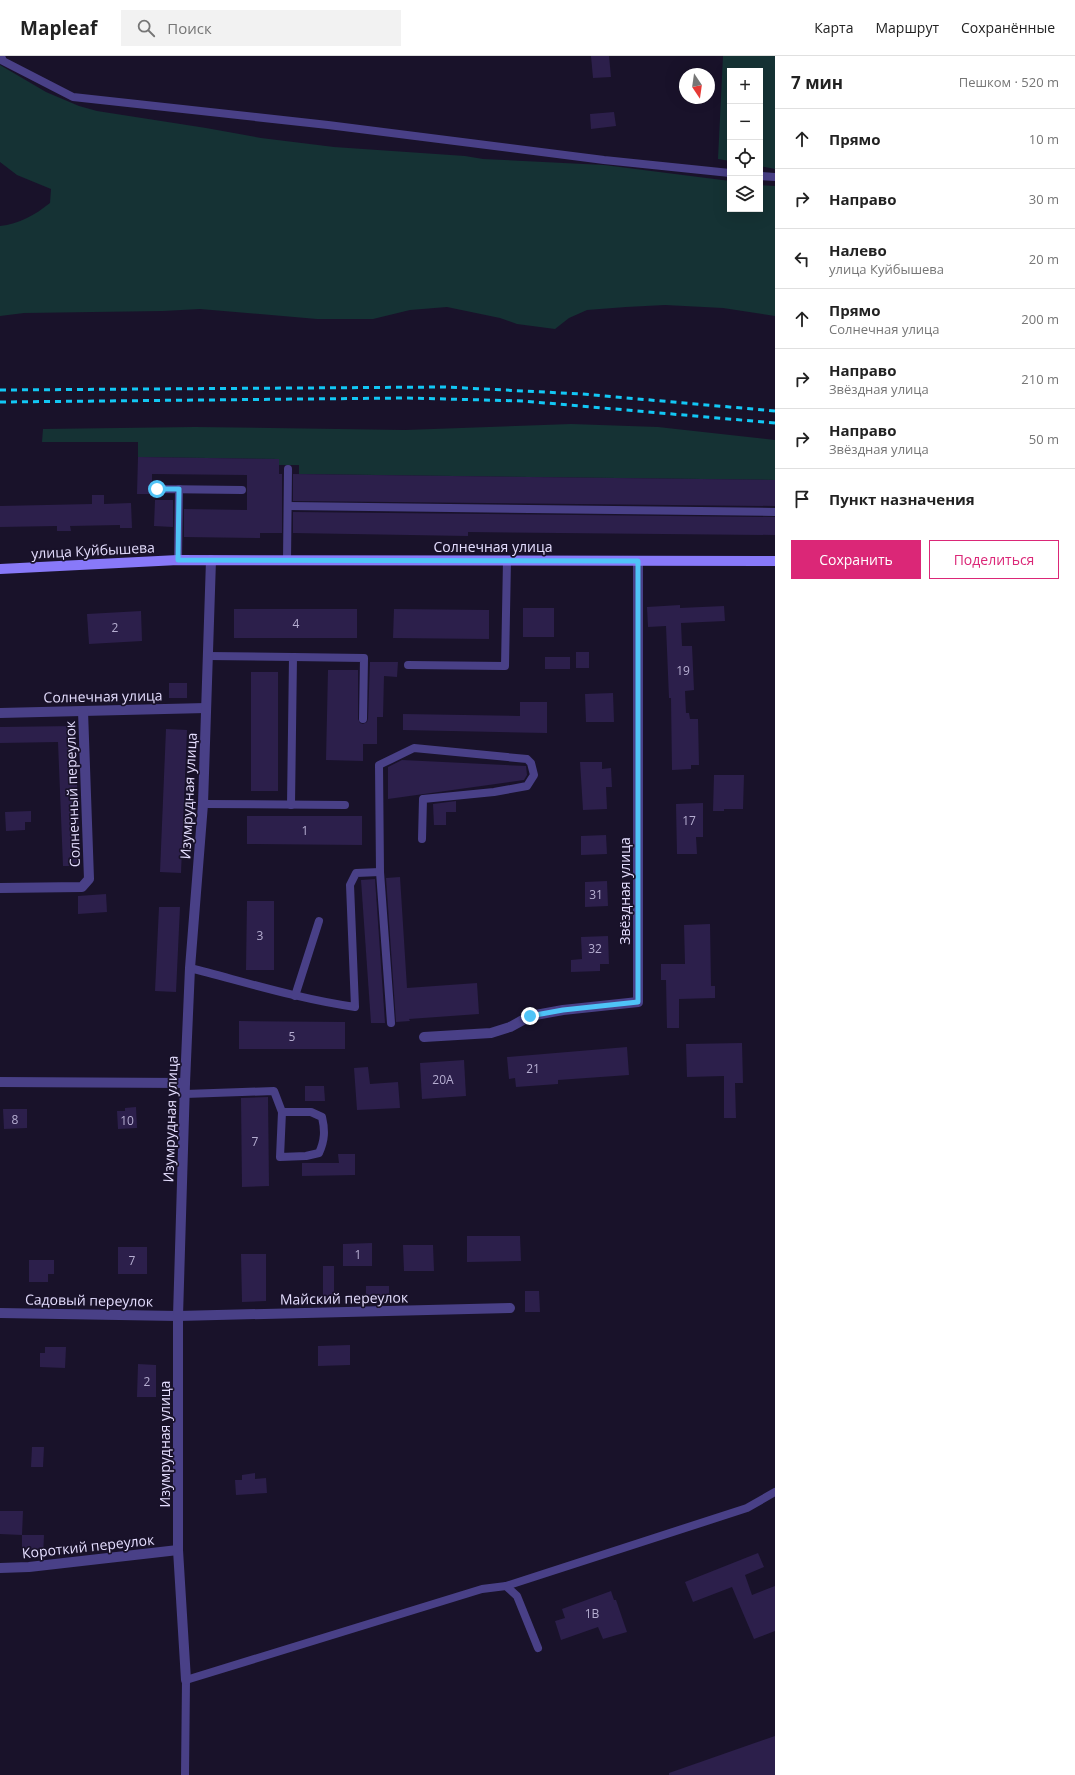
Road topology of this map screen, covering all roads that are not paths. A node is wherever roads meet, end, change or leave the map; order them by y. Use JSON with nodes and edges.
{"nodes":[{"id":1,"x":1,"y":56,"type":"edge"},
{"id":2,"x":727,"y":173,"type":"edge"},
{"id":3,"x":763,"y":176,"type":"edge"},
{"id":4,"x":775,"y":177,"type":"edge"},
{"id":5,"x":288,"y":469,"type":"dead end"},
{"id":6,"x":157,"y":489,"type":"dead end"},
{"id":7,"x":179,"y":489,"type":"junction"},
{"id":8,"x":242,"y":490,"type":"dead end"},
{"id":9,"x":288,"y":506,"type":"junction"},
{"id":10,"x":775,"y":512,"type":"edge"},
{"id":11,"x":178,"y":560,"type":"junction"},
{"id":12,"x":211,"y":560,"type":"junction"},
{"id":13,"x":507,"y":560,"type":"junction"},
{"id":14,"x":287,"y":561,"type":"junction"},
{"id":15,"x":638,"y":561,"type":"junction"},
{"id":16,"x":775,"y":561,"type":"edge"},
{"id":17,"x":0,"y":569,"type":"edge"},
{"id":18,"x":208,"y":656,"type":"junction"},
{"id":19,"x":293,"y":657,"type":"junction"},
{"id":20,"x":408,"y":665,"type":"dead end"},
{"id":21,"x":206,"y":708,"type":"junction"},
{"id":22,"x":83,"y":711,"type":"junction"},
{"id":23,"x":0,"y":712,"type":"edge"},
{"id":24,"x":363,"y":719,"type":"dead end"},
{"id":25,"x":203,"y":804,"type":"junction"},
{"id":26,"x":291,"y":805,"type":"junction"},
{"id":27,"x":345,"y":805,"type":"dead end"},
{"id":28,"x":422,"y":839,"type":"dead end"},
{"id":29,"x":380,"y":872,"type":"junction"},
{"id":30,"x":0,"y":888,"type":"edge"},
{"id":31,"x":319,"y":921,"type":"dead end"},
{"id":32,"x":190,"y":968,"type":"junction"},
{"id":33,"x":295,"y":996,"type":"junction"},
{"id":34,"x":391,"y":1023,"type":"dead end"},
{"id":35,"x":424,"y":1037,"type":"dead end"},
{"id":36,"x":0,"y":1082,"type":"edge"},
{"id":37,"x":185,"y":1083,"type":"junction"},
{"id":38,"x":185,"y":1094,"type":"junction"},
{"id":39,"x":282,"y":1112,"type":"junction"},
{"id":40,"x":510,"y":1308,"type":"dead end"},
{"id":41,"x":0,"y":1313,"type":"edge"},
{"id":42,"x":178,"y":1316,"type":"junction"},
{"id":43,"x":775,"y":1492,"type":"edge"},
{"id":44,"x":178,"y":1550,"type":"junction"},
{"id":45,"x":0,"y":1568,"type":"edge"},
{"id":46,"x":506,"y":1586,"type":"junction"},
{"id":47,"x":538,"y":1648,"type":"dead end"},
{"id":48,"x":186,"y":1680,"type":"junction"},
{"id":49,"x":185,"y":1775,"type":"edge"}],
"edges":[{"from":1,"to":2,"type":"lane"},
{"from":3,"to":4,"type":"lane"},
{"from":5,"to":9,"type":"lane"},
{"from":6,"to":7,"type":"lane"},
{"from":7,"to":8,"type":"lane"},
{"from":7,"to":11,"type":"lane"},
{"from":9,"to":10,"type":"lane"},
{"from":9,"to":14,"type":"lane"},
{"from":11,"to":12,"type":"street","name":"улица Куйбышева"},
{"from":11,"to":17,"type":"street","name":"улица Куйбышева"},
{"from":12,"to":14,"type":"street","name":"Солнечная улица"},
{"from":12,"to":18,"type":"street","name":"Изумрудная улица"},
{"from":13,"to":14,"type":"street","name":"Солнечная улица"},
{"from":13,"to":15,"type":"street","name":"Солнечная улица"},
{"from":13,"to":20,"type":"lane"},
{"from":15,"to":16,"type":"street","name":"Солнечная улица"},
{"from":15,"to":35,"type":"street","name":"Звёздная улица"},
{"from":18,"to":19,"type":"lane"},
{"from":18,"to":21,"type":"street","name":"Изумрудная улица"},
{"from":19,"to":24,"type":"lane"},
{"from":19,"to":26,"type":"lane"},
{"from":21,"to":22,"type":"street","name":"Солнечная улица"},
{"from":21,"to":25,"type":"street","name":"Изумрудная улица"},
{"from":22,"to":23,"type":"street","name":"Солнечная улица"},
{"from":22,"to":30,"type":"street","name":"Солнечный переулок"},
{"from":25,"to":26,"type":"lane"},
{"from":25,"to":32,"type":"street","name":"Изумрудная улица"},
{"from":26,"to":27,"type":"lane"},
{"from":28,"to":29,"type":"lane"},
{"from":29,"to":33,"type":"lane"},
{"from":29,"to":34,"type":"lane"},
{"from":31,"to":33,"type":"lane"},
{"from":32,"to":33,"type":"lane"},
{"from":32,"to":37,"type":"street","name":"Изумрудная улица"},
{"from":36,"to":37,"type":"street"},
{"from":37,"to":38,"type":"street","name":"Изумрудная улица"},
{"from":38,"to":39,"type":"lane"},
{"from":38,"to":42,"type":"street","name":"Изумрудная улица"},
{"from":39,"to":39,"type":"lane"},
{"from":40,"to":42,"type":"street","name":"Майский переулок"},
{"from":41,"to":42,"type":"street","name":"Садовый переулок"},
{"from":42,"to":44,"type":"street","name":"Изумрудная улица"},
{"from":43,"to":46,"type":"lane"},
{"from":44,"to":45,"type":"street","name":"Короткий переулок"},
{"from":44,"to":48,"type":"street","name":"Изумрудная улица"},
{"from":46,"to":47,"type":"lane"},
{"from":46,"to":48,"type":"lane"},
{"from":48,"to":49,"type":"lane"}]}
